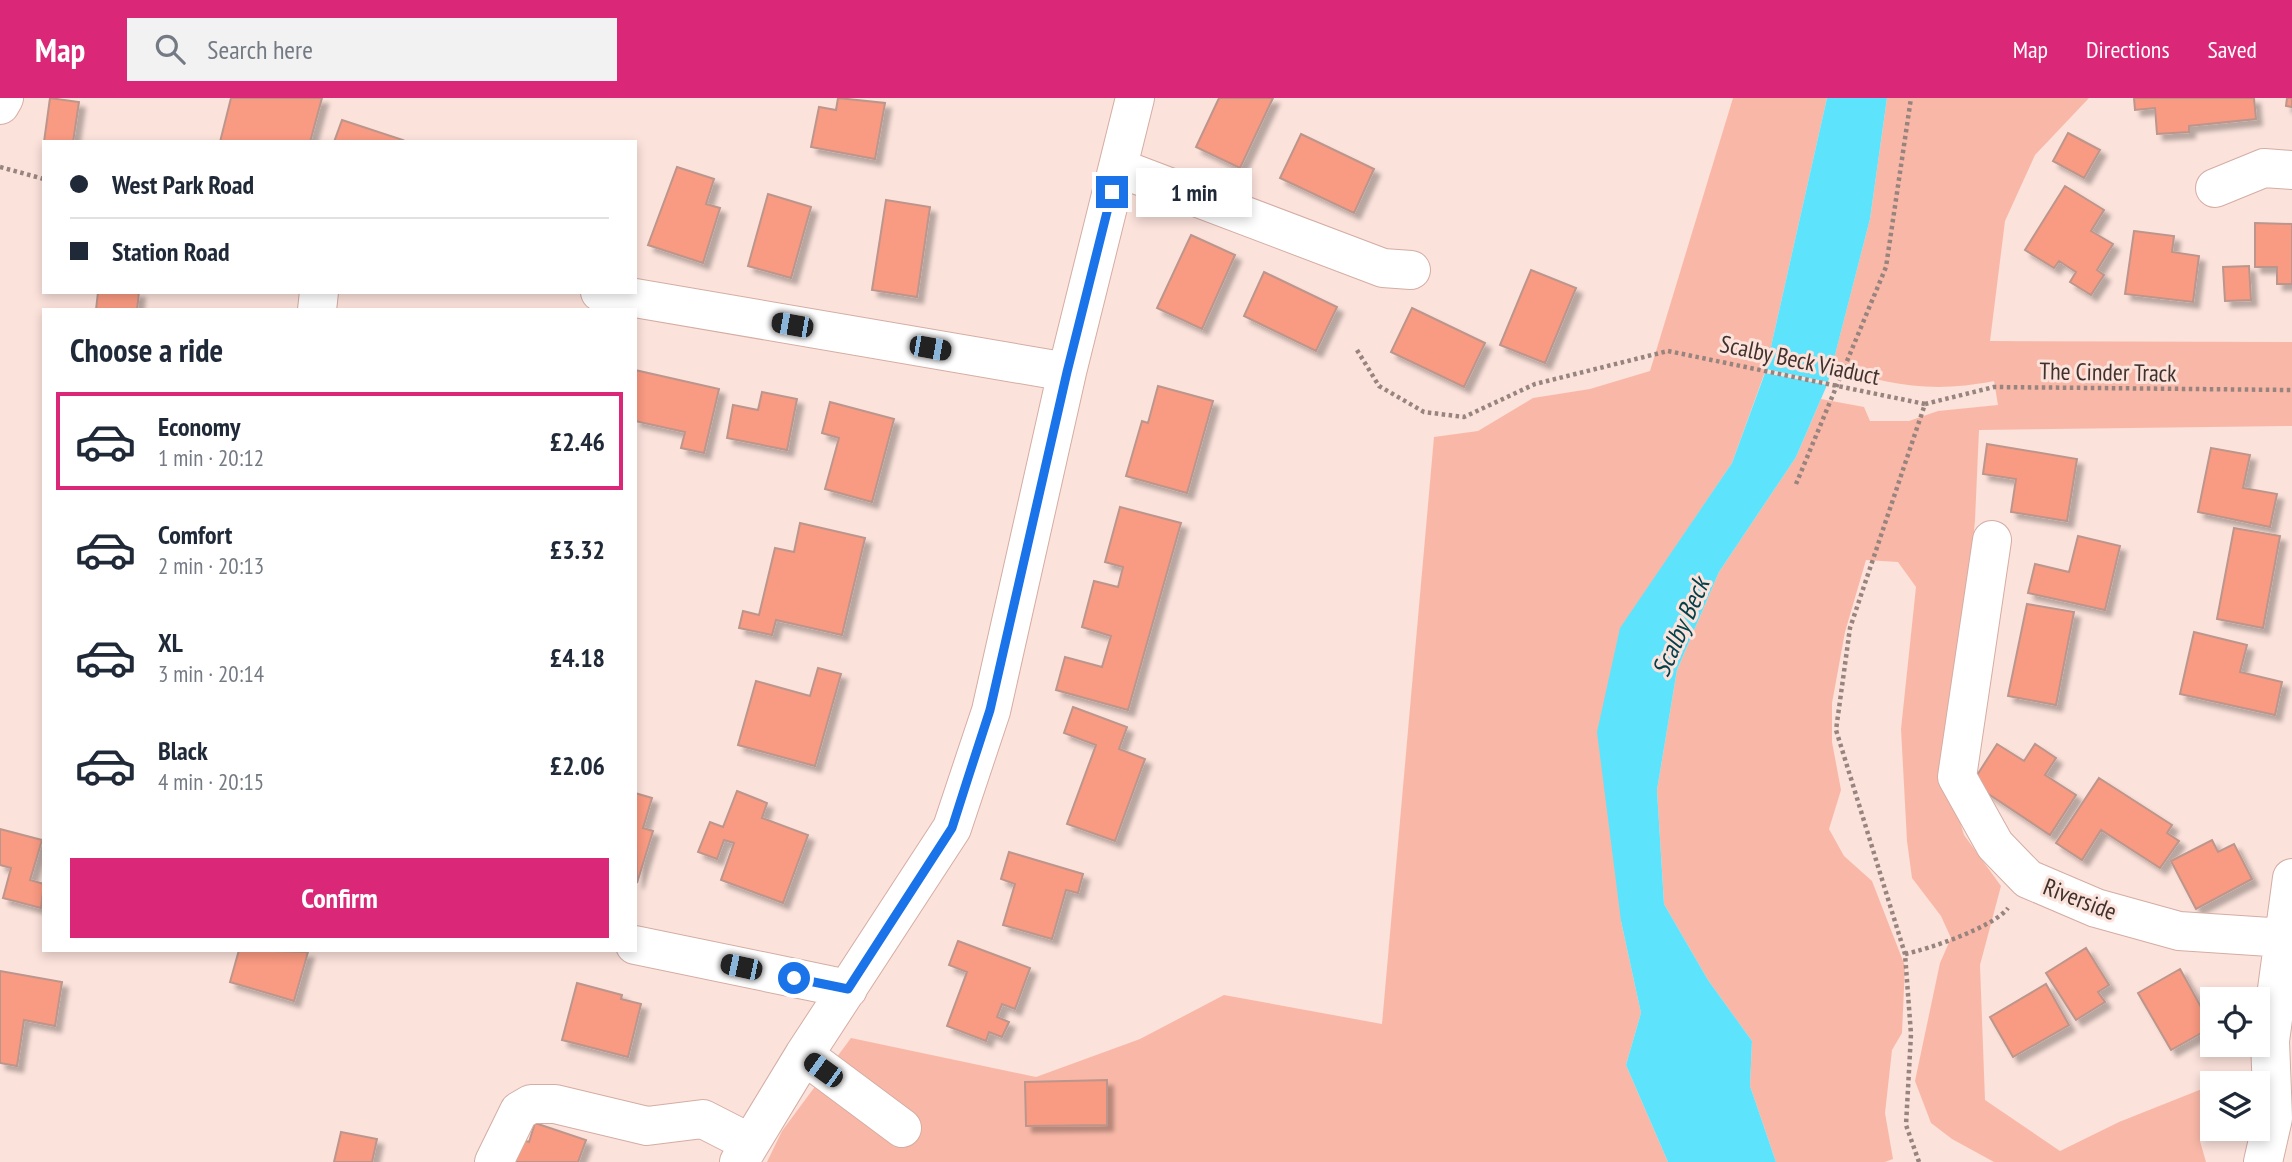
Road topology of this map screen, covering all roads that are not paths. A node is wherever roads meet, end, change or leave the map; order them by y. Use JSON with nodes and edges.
{"nodes":[{"id":1,"x":4,"y":98,"type":"edge"},
{"id":2,"x":1135,"y":98,"type":"edge"},
{"id":3,"x":0,"y":105,"type":"edge"},
{"id":4,"x":1119,"y":168,"type":"junction"},
{"id":5,"x":2292,"y":170,"type":"edge"},
{"id":6,"x":2216,"y":188,"type":"dead end"},
{"id":7,"x":1411,"y":270,"type":"dead end"},
{"id":8,"x":612,"y":294,"type":"edge"},
{"id":9,"x":1067,"y":372,"type":"junction"},
{"id":10,"x":1992,"y":540,"type":"dead end"},
{"id":11,"x":2292,"y":878,"type":"edge"},
{"id":12,"x":2285,"y":938,"type":"junction"},
{"id":13,"x":637,"y":945,"type":"edge"},
{"id":14,"x":848,"y":989,"type":"junction"},
{"id":15,"x":804,"y":1055,"type":"junction"},
{"id":16,"x":902,"y":1128,"type":"dead end"},
{"id":17,"x":744,"y":1153,"type":"edge"},
{"id":18,"x":494,"y":1162,"type":"edge"},
{"id":19,"x":2263,"y":1162,"type":"edge"}],
"edges":[{"from":1,"to":3,"type":"street"},
{"from":2,"to":4,"type":"street"},
{"from":4,"to":7,"type":"street"},
{"from":4,"to":9,"type":"street"},
{"from":5,"to":6,"type":"street"},
{"from":8,"to":9,"type":"street"},
{"from":9,"to":14,"type":"street"},
{"from":10,"to":12,"type":"street","name":"Riverside"},
{"from":11,"to":12,"type":"street"},
{"from":12,"to":19,"type":"street"},
{"from":13,"to":14,"type":"street"},
{"from":14,"to":15,"type":"street"},
{"from":15,"to":16,"type":"street"},
{"from":15,"to":17,"type":"street"},
{"from":17,"to":18,"type":"street"}]}
